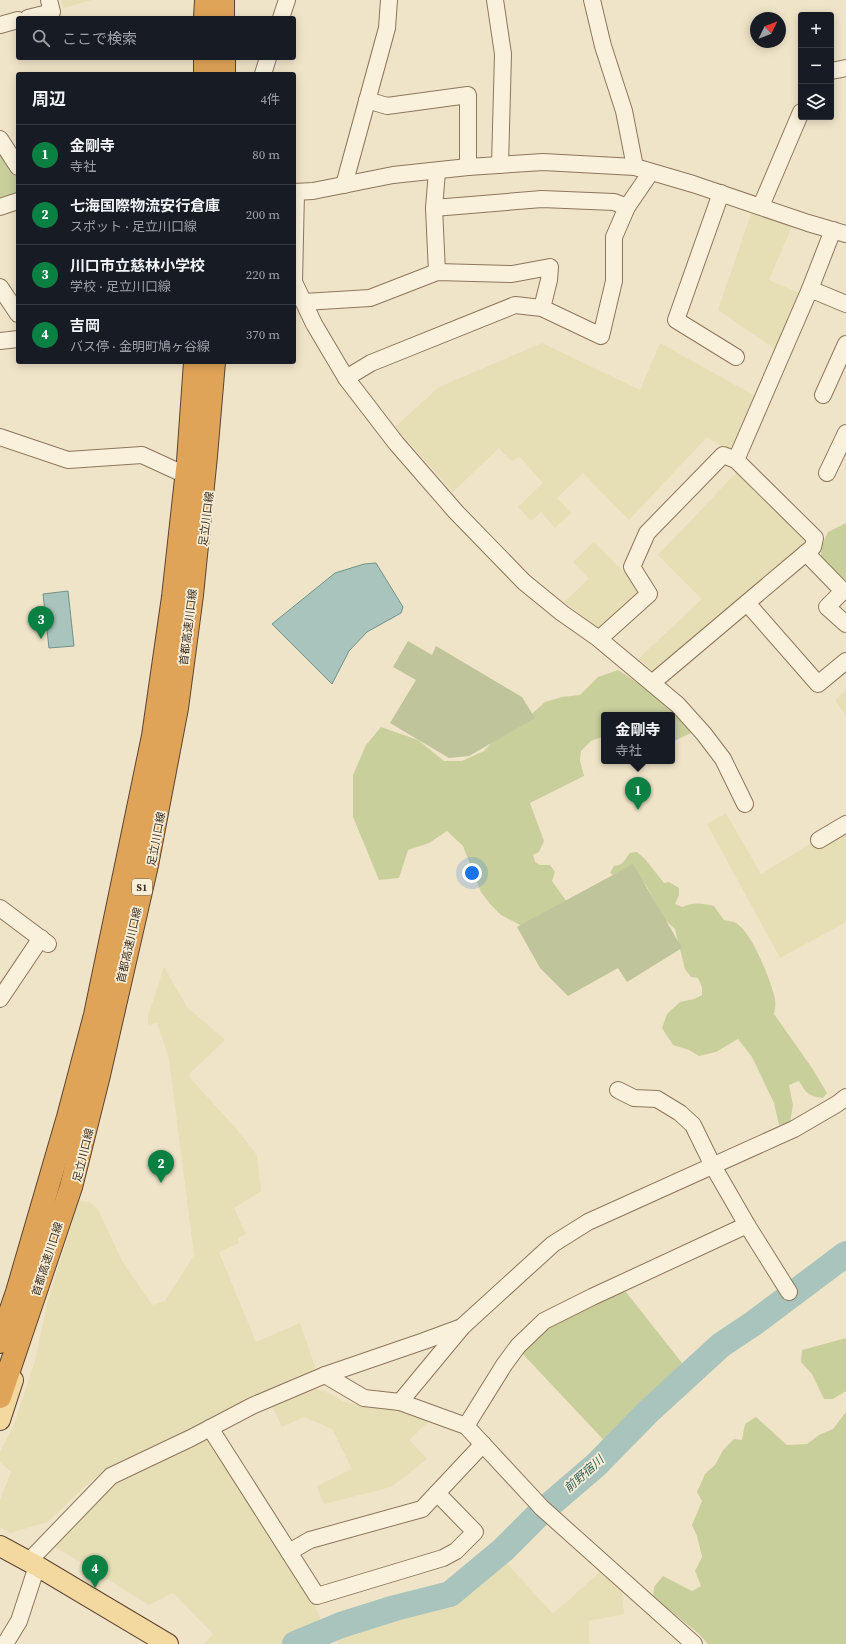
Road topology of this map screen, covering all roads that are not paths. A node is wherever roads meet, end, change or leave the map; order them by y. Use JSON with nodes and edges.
{"nodes":[{"id":1,"x":49,"y":0,"type":"edge"},
{"id":2,"x":200,"y":0,"type":"edge"},
{"id":3,"x":206,"y":0,"type":"edge"},
{"id":4,"x":223,"y":0,"type":"edge"},
{"id":5,"x":230,"y":0,"type":"edge"},
{"id":6,"x":288,"y":0,"type":"edge"},
{"id":7,"x":389,"y":0,"type":"edge"},
{"id":8,"x":495,"y":0,"type":"edge"},
{"id":9,"x":592,"y":0,"type":"edge"},
{"id":10,"x":36,"y":16,"type":"edge"},
{"id":11,"x":200,"y":16,"type":"edge"},
{"id":12,"x":205,"y":16,"type":"edge"},
{"id":13,"x":223,"y":16,"type":"edge"},
{"id":14,"x":231,"y":16,"type":"edge"},
{"id":15,"x":283,"y":16,"type":"edge"},
{"id":16,"x":16,"y":21,"type":"edge"},
{"id":17,"x":0,"y":25,"type":"edge"},
{"id":18,"x":200,"y":60,"type":"edge"},
{"id":19,"x":205,"y":60,"type":"edge"},
{"id":20,"x":224,"y":60,"type":"edge"},
{"id":21,"x":231,"y":60,"type":"edge"},
{"id":22,"x":267,"y":60,"type":"edge"},
{"id":23,"x":846,"y":68,"type":"edge"},
{"id":24,"x":834,"y":70,"type":"edge"},
{"id":25,"x":200,"y":72,"type":"edge"},
{"id":26,"x":205,"y":72,"type":"edge"},
{"id":27,"x":224,"y":72,"type":"edge"},
{"id":28,"x":232,"y":72,"type":"edge"},
{"id":29,"x":264,"y":72,"type":"edge"},
{"id":30,"x":367,"y":100,"type":"junction"},
{"id":31,"x":798,"y":119,"type":"edge"},
{"id":32,"x":0,"y":139,"type":"edge"},
{"id":33,"x":16,"y":164,"type":"edge"},
{"id":34,"x":500,"y":165,"type":"junction"},
{"id":35,"x":468,"y":167,"type":"junction"},
{"id":36,"x":635,"y":167,"type":"junction"},
{"id":37,"x":437,"y":171,"type":"junction"},
{"id":38,"x":651,"y":172,"type":"junction"},
{"id":39,"x":344,"y":184,"type":"junction"},
{"id":40,"x":296,"y":192,"type":"edge"},
{"id":41,"x":721,"y":193,"type":"junction"},
{"id":42,"x":16,"y":202,"type":"edge"},
{"id":43,"x":760,"y":206,"type":"junction"},
{"id":44,"x":0,"y":207,"type":"edge"},
{"id":45,"x":627,"y":207,"type":"junction"},
{"id":46,"x":434,"y":208,"type":"junction"},
{"id":47,"x":842,"y":230,"type":"edge"},
{"id":48,"x":437,"y":272,"type":"junction"},
{"id":49,"x":296,"y":286,"type":"edge"},
{"id":50,"x":0,"y":287,"type":"edge"},
{"id":51,"x":810,"y":289,"type":"junction"},
{"id":52,"x":304,"y":302,"type":"junction"},
{"id":53,"x":846,"y":304,"type":"edge"},
{"id":54,"x":542,"y":308,"type":"junction"},
{"id":55,"x":16,"y":311,"type":"edge"},
{"id":56,"x":16,"y":339,"type":"edge"},
{"id":57,"x":0,"y":341,"type":"edge"},
{"id":58,"x":846,"y":344,"type":"edge"},
{"id":59,"x":736,"y":357,"type":"dead end"},
{"id":60,"x":187,"y":364,"type":"edge"},
{"id":61,"x":195,"y":364,"type":"edge"},
{"id":62,"x":214,"y":364,"type":"edge"},
{"id":63,"x":221,"y":364,"type":"edge"},
{"id":64,"x":346,"y":378,"type":"junction"},
{"id":65,"x":823,"y":395,"type":"dead end"},
{"id":66,"x":846,"y":433,"type":"edge"},
{"id":67,"x":0,"y":437,"type":"edge"},
{"id":68,"x":736,"y":460,"type":"junction"},
{"id":69,"x":179,"y":472,"type":"junction"},
{"id":70,"x":827,"y":474,"type":"dead end"},
{"id":71,"x":806,"y":553,"type":"junction"},
{"id":72,"x":747,"y":603,"type":"junction"},
{"id":73,"x":846,"y":624,"type":"edge"},
{"id":74,"x":599,"y":639,"type":"junction"},
{"id":75,"x":846,"y":660,"type":"edge"},
{"id":76,"x":652,"y":683,"type":"junction"},
{"id":77,"x":745,"y":804,"type":"dead end"},
{"id":78,"x":846,"y":824,"type":"edge"},
{"id":79,"x":819,"y":840,"type":"dead end"},
{"id":80,"x":0,"y":908,"type":"edge"},
{"id":81,"x":0,"y":999,"type":"edge"},
{"id":82,"x":618,"y":1090,"type":"dead end"},
{"id":83,"x":846,"y":1097,"type":"edge"},
{"id":84,"x":713,"y":1166,"type":"junction"},
{"id":85,"x":747,"y":1225,"type":"junction"},
{"id":86,"x":788,"y":1292,"type":"dead end"},
{"id":87,"x":0,"y":1325,"type":"edge"},
{"id":88,"x":463,"y":1326,"type":"junction"},
{"id":89,"x":0,"y":1342,"type":"edge"},
{"id":90,"x":325,"y":1375,"type":"junction"},
{"id":91,"x":0,"y":1397,"type":"edge"},
{"id":92,"x":400,"y":1402,"type":"junction"},
{"id":93,"x":0,"y":1420,"type":"edge"},
{"id":94,"x":466,"y":1426,"type":"junction"},
{"id":95,"x":210,"y":1428,"type":"junction"},
{"id":96,"x":483,"y":1444,"type":"junction"},
{"id":97,"x":437,"y":1492,"type":"junction"},
{"id":98,"x":0,"y":1546,"type":"edge"},
{"id":99,"x":289,"y":1552,"type":"junction"},
{"id":100,"x":33,"y":1563,"type":"junction"},
{"id":101,"x":5,"y":1644,"type":"edge"},
{"id":102,"x":168,"y":1644,"type":"edge"},
{"id":103,"x":694,"y":1644,"type":"edge"}],
"edges":[{"from":1,"to":10,"type":"street"},
{"from":2,"to":11,"type":"main road"},
{"from":3,"to":12,"type":"highway"},
{"from":4,"to":13,"type":"highway"},
{"from":5,"to":14,"type":"main road"},
{"from":6,"to":15,"type":"street"},
{"from":7,"to":30,"type":"street"},
{"from":8,"to":34,"type":"street"},
{"from":9,"to":36,"type":"street"},
{"from":16,"to":17,"type":"street"},
{"from":18,"to":25,"type":"main road"},
{"from":19,"to":26,"type":"highway"},
{"from":20,"to":27,"type":"highway"},
{"from":21,"to":28,"type":"main road"},
{"from":22,"to":29,"type":"street"},
{"from":23,"to":24,"type":"street"},
{"from":30,"to":35,"type":"street"},
{"from":30,"to":39,"type":"street"},
{"from":31,"to":43,"type":"street"},
{"from":32,"to":33,"type":"street"},
{"from":34,"to":35,"type":"street"},
{"from":34,"to":36,"type":"street"},
{"from":35,"to":37,"type":"street"},
{"from":36,"to":38,"type":"street"},
{"from":37,"to":39,"type":"street"},
{"from":37,"to":46,"type":"street"},
{"from":38,"to":41,"type":"street"},
{"from":38,"to":45,"type":"street"},
{"from":39,"to":40,"type":"street"},
{"from":41,"to":43,"type":"street"},
{"from":41,"to":59,"type":"street"},
{"from":42,"to":44,"type":"street"},
{"from":43,"to":47,"type":"street"},
{"from":45,"to":46,"type":"street"},
{"from":45,"to":54,"type":"street"},
{"from":46,"to":48,"type":"street"},
{"from":47,"to":51,"type":"street"},
{"from":48,"to":52,"type":"street"},
{"from":48,"to":54,"type":"street"},
{"from":49,"to":52,"type":"street"},
{"from":50,"to":55,"type":"street"},
{"from":51,"to":53,"type":"street"},
{"from":51,"to":68,"type":"street"},
{"from":52,"to":64,"type":"street"},
{"from":54,"to":64,"type":"street"},
{"from":56,"to":57,"type":"street"},
{"from":58,"to":65,"type":"street"},
{"from":60,"to":69,"type":"main road"},
{"from":61,"to":89,"type":"highway","name":"首都高速川口線","number":"S1"},
{"from":62,"to":91,"type":"highway","name":"首都高速川口線","number":"S1"},
{"from":63,"to":93,"type":"main road","name":"足立川口線"},
{"from":64,"to":74,"type":"street"},
{"from":66,"to":70,"type":"street"},
{"from":67,"to":69,"type":"street"},
{"from":68,"to":71,"type":"street"},
{"from":68,"to":74,"type":"street"},
{"from":69,"to":87,"type":"main road"},
{"from":71,"to":72,"type":"street"},
{"from":71,"to":73,"type":"street"},
{"from":72,"to":75,"type":"street"},
{"from":72,"to":76,"type":"street"},
{"from":74,"to":76,"type":"street"},
{"from":76,"to":77,"type":"street"},
{"from":78,"to":79,"type":"street"},
{"from":80,"to":81,"type":"street"},
{"from":82,"to":84,"type":"street"},
{"from":83,"to":84,"type":"street"},
{"from":84,"to":85,"type":"street"},
{"from":84,"to":88,"type":"street"},
{"from":85,"to":86,"type":"street"},
{"from":85,"to":94,"type":"street"},
{"from":88,"to":90,"type":"street"},
{"from":88,"to":92,"type":"street"},
{"from":90,"to":92,"type":"street"},
{"from":90,"to":95,"type":"street"},
{"from":92,"to":94,"type":"street"},
{"from":94,"to":96,"type":"street"},
{"from":95,"to":99,"type":"street"},
{"from":95,"to":100,"type":"street"},
{"from":96,"to":97,"type":"street"},
{"from":96,"to":103,"type":"street"},
{"from":97,"to":99,"type":"street"},
{"from":97,"to":99,"type":"street"},
{"from":98,"to":100,"type":"main road"},
{"from":100,"to":101,"type":"street"},
{"from":100,"to":102,"type":"main road"}]}
